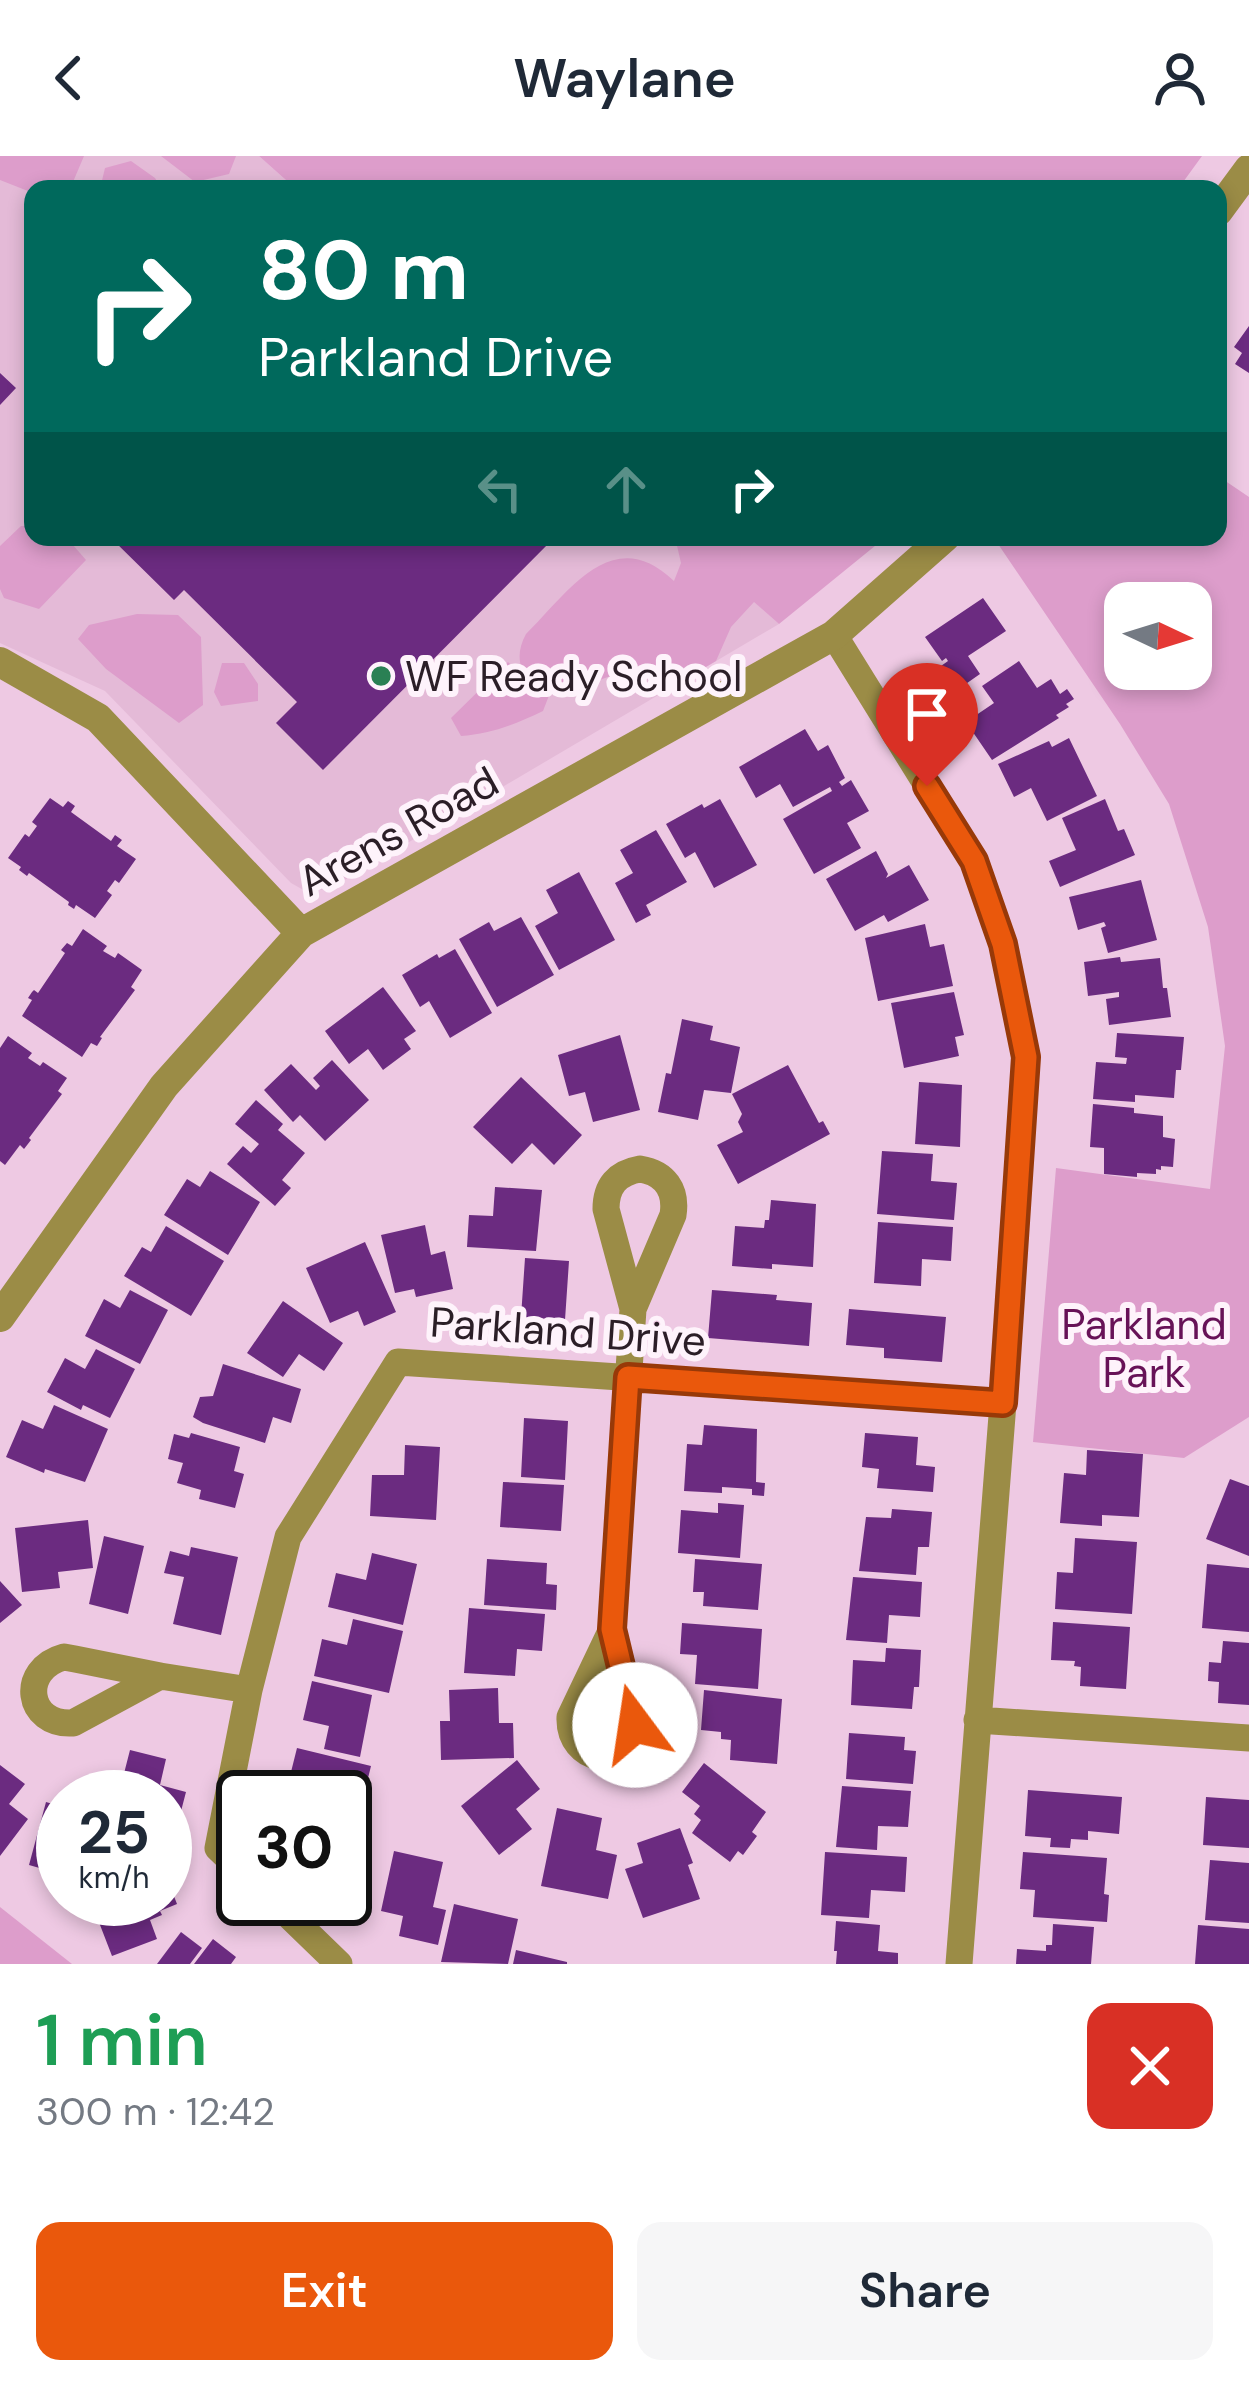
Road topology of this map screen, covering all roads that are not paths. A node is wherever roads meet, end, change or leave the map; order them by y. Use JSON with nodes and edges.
{"nodes":[{"id":1,"x":1249,"y":169,"type":"edge"},
{"id":2,"x":1227,"y":199,"type":"edge"},
{"id":3,"x":935,"y":546,"type":"edge"},
{"id":4,"x":834,"y":634,"type":"junction"},
{"id":5,"x":0,"y":662,"type":"edge"},
{"id":6,"x":301,"y":934,"type":"junction"},
{"id":7,"x":633,"y":1309,"type":"dead end"},
{"id":8,"x":0,"y":1317,"type":"edge"},
{"id":9,"x":628,"y":1377,"type":"junction"},
{"id":10,"x":1003,"y":1403,"type":"junction"},
{"id":11,"x":612,"y":1629,"type":"dead end"},
{"id":12,"x":160,"y":1676,"type":"dead end"},
{"id":13,"x":248,"y":1690,"type":"junction"},
{"id":14,"x":977,"y":1720,"type":"junction"},
{"id":15,"x":1249,"y":1738,"type":"edge"},
{"id":16,"x":233,"y":1770,"type":"edge"},
{"id":17,"x":300,"y":1926,"type":"edge"},
{"id":18,"x":339,"y":1964,"type":"edge"},
{"id":19,"x":959,"y":1964,"type":"edge"}],
"edges":[{"from":1,"to":2,"type":"street"},
{"from":3,"to":4,"type":"street","name":"Arens Road"},
{"from":4,"to":6,"type":"street","name":"Arens Road"},
{"from":4,"to":10,"type":"street"},
{"from":5,"to":6,"type":"street"},
{"from":6,"to":8,"type":"street","name":"Arens Road"},
{"from":7,"to":9,"type":"street"},
{"from":9,"to":10,"type":"street","name":"Parkland Drive"},
{"from":9,"to":11,"type":"street"},
{"from":9,"to":13,"type":"street","name":"Parkland Drive"},
{"from":10,"to":14,"type":"street"},
{"from":12,"to":13,"type":"street"},
{"from":13,"to":16,"type":"street","name":"Parkland Drive"},
{"from":14,"to":15,"type":"street"},
{"from":14,"to":19,"type":"street"},
{"from":17,"to":18,"type":"street"}]}
